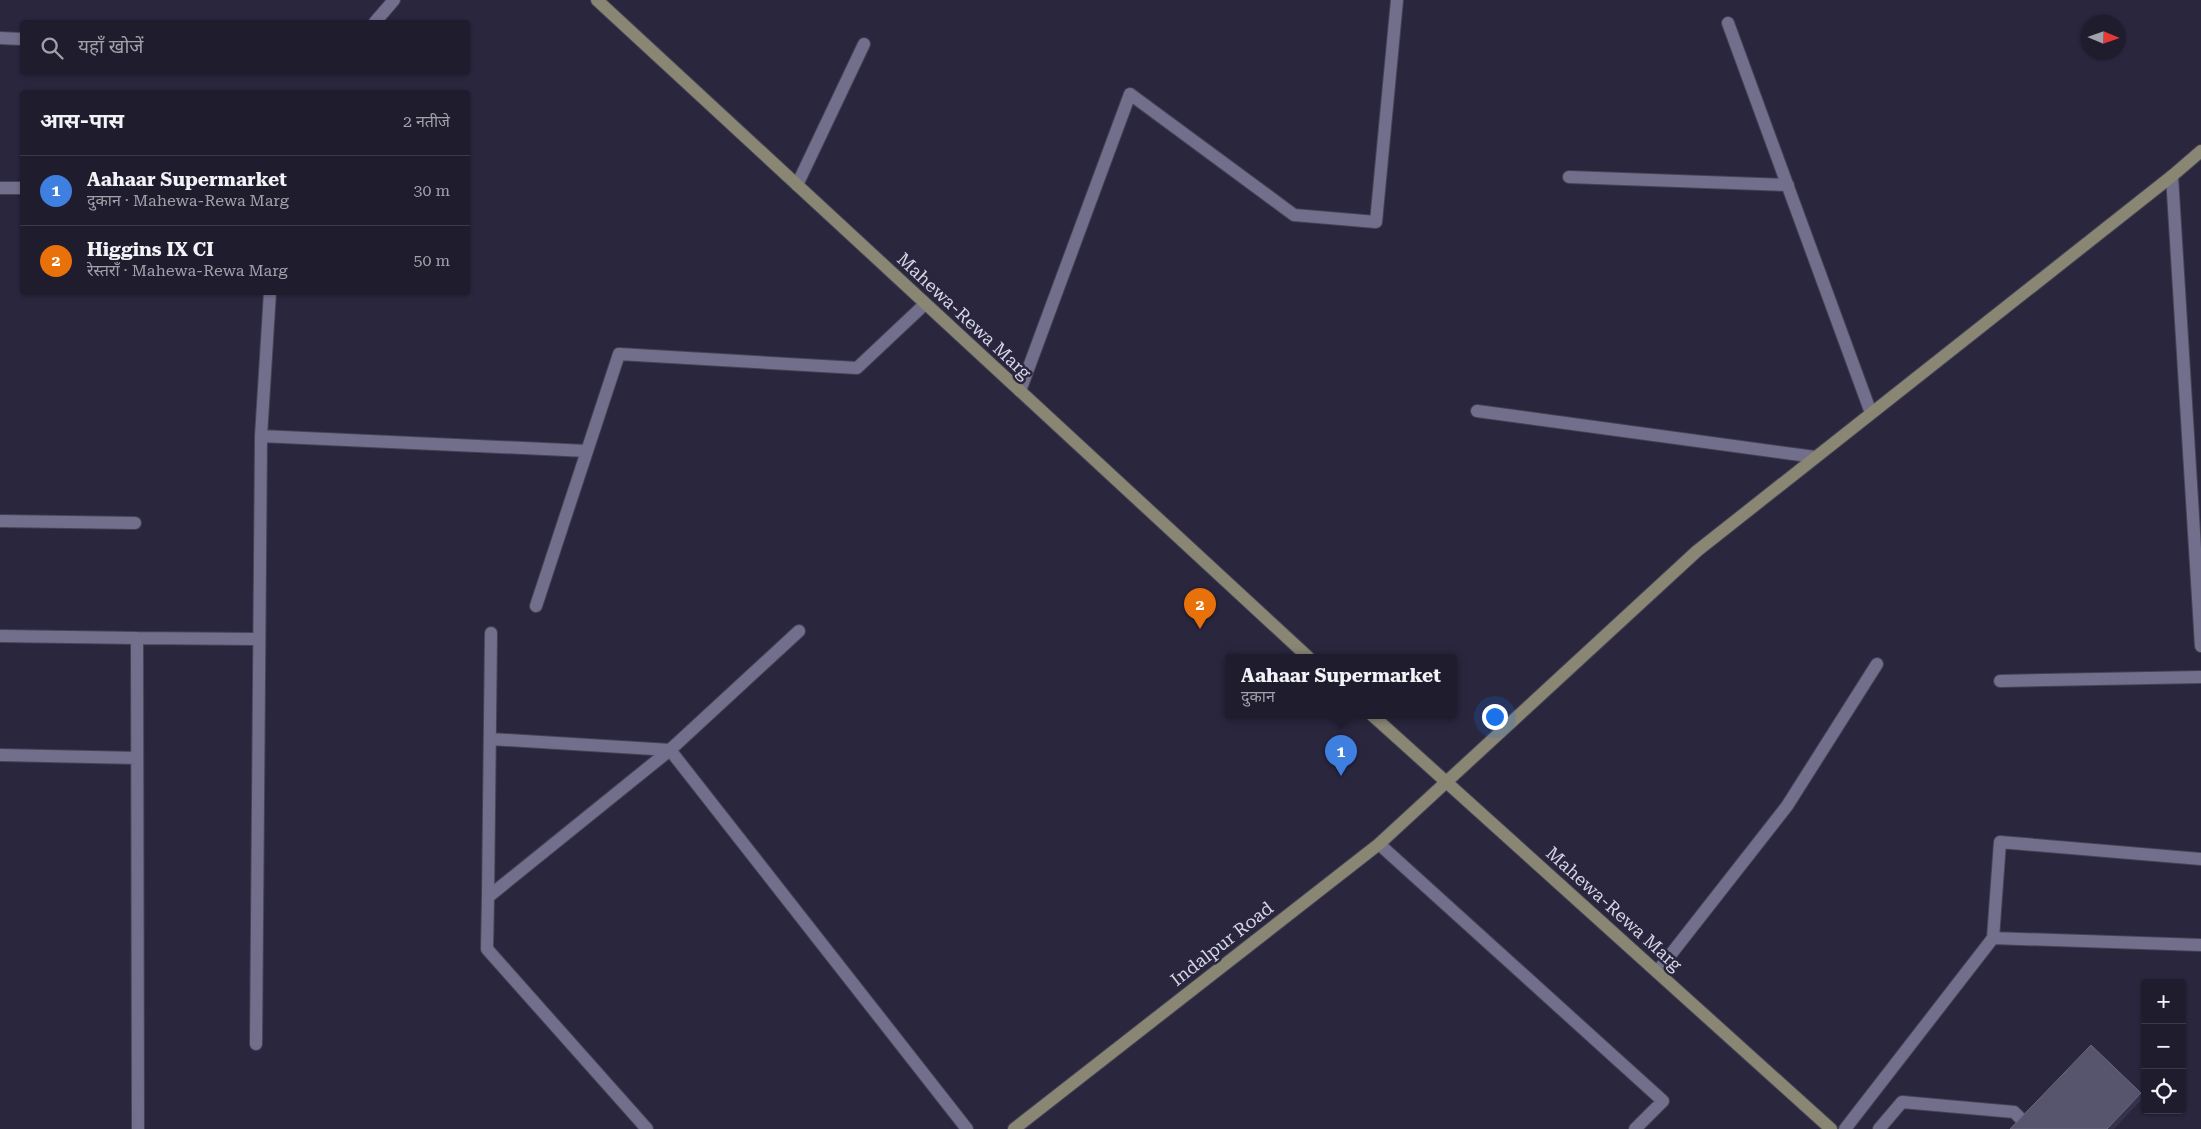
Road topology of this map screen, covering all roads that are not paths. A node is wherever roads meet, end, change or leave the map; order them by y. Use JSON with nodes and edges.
{"nodes":[{"id":1,"x":394,"y":0,"type":"edge"},
{"id":2,"x":597,"y":0,"type":"edge"},
{"id":3,"x":1397,"y":0,"type":"edge"},
{"id":4,"x":377,"y":20,"type":"edge"},
{"id":5,"x":1728,"y":23,"type":"dead end"},
{"id":6,"x":0,"y":38,"type":"edge"},
{"id":7,"x":20,"y":39,"type":"edge"},
{"id":8,"x":864,"y":44,"type":"dead end"},
{"id":9,"x":2201,"y":151,"type":"edge"},
{"id":10,"x":2172,"y":176,"type":"junction"},
{"id":11,"x":1569,"y":177,"type":"dead end"},
{"id":12,"x":797,"y":185,"type":"junction"},
{"id":13,"x":1788,"y":185,"type":"junction"},
{"id":14,"x":0,"y":188,"type":"edge"},
{"id":15,"x":20,"y":188,"type":"edge"},
{"id":16,"x":270,"y":295,"type":"edge"},
{"id":17,"x":925,"y":304,"type":"junction"},
{"id":18,"x":1020,"y":391,"type":"junction"},
{"id":19,"x":1477,"y":411,"type":"dead end"},
{"id":20,"x":1871,"y":413,"type":"junction"},
{"id":21,"x":261,"y":436,"type":"junction"},
{"id":22,"x":587,"y":451,"type":"junction"},
{"id":23,"x":1815,"y":457,"type":"junction"},
{"id":24,"x":0,"y":521,"type":"edge"},
{"id":25,"x":135,"y":523,"type":"dead end"},
{"id":26,"x":536,"y":606,"type":"dead end"},
{"id":27,"x":799,"y":631,"type":"dead end"},
{"id":28,"x":491,"y":633,"type":"dead end"},
{"id":29,"x":0,"y":636,"type":"edge"},
{"id":30,"x":137,"y":638,"type":"junction"},
{"id":31,"x":259,"y":639,"type":"junction"},
{"id":32,"x":2201,"y":646,"type":"edge"},
{"id":33,"x":1305,"y":654,"type":"edge"},
{"id":34,"x":1877,"y":664,"type":"dead end"},
{"id":35,"x":2201,"y":677,"type":"edge"},
{"id":36,"x":2000,"y":680,"type":"dead end"},
{"id":37,"x":1376,"y":719,"type":"edge"},
{"id":38,"x":490,"y":739,"type":"junction"},
{"id":39,"x":670,"y":750,"type":"junction"},
{"id":40,"x":0,"y":756,"type":"edge"},
{"id":41,"x":138,"y":758,"type":"junction"},
{"id":42,"x":1446,"y":781,"type":"junction"},
{"id":43,"x":1379,"y":844,"type":"junction"},
{"id":44,"x":2201,"y":859,"type":"edge"},
{"id":45,"x":488,"y":897,"type":"junction"},
{"id":46,"x":1993,"y":938,"type":"junction"},
{"id":47,"x":2201,"y":945,"type":"edge"},
{"id":48,"x":1658,"y":972,"type":"junction"},
{"id":49,"x":256,"y":1044,"type":"dead end"},
{"id":50,"x":138,"y":1129,"type":"edge"},
{"id":51,"x":647,"y":1129,"type":"edge"},
{"id":52,"x":967,"y":1129,"type":"edge"},
{"id":53,"x":1014,"y":1129,"type":"edge"},
{"id":54,"x":1635,"y":1129,"type":"edge"},
{"id":55,"x":1831,"y":1129,"type":"edge"},
{"id":56,"x":1845,"y":1129,"type":"edge"},
{"id":57,"x":1879,"y":1129,"type":"edge"},
{"id":58,"x":2031,"y":1129,"type":"edge"}],
"edges":[{"from":1,"to":4,"type":"street"},
{"from":2,"to":12,"type":"main road","name":"Mahewa-Rewa Marg"},
{"from":3,"to":18,"type":"street"},
{"from":5,"to":13,"type":"street"},
{"from":6,"to":7,"type":"street"},
{"from":8,"to":12,"type":"street"},
{"from":9,"to":10,"type":"main road","name":"Indalpur Road"},
{"from":10,"to":20,"type":"main road","name":"Indalpur Road"},
{"from":10,"to":32,"type":"street"},
{"from":11,"to":13,"type":"street"},
{"from":12,"to":17,"type":"main road","name":"Mahewa-Rewa Marg"},
{"from":13,"to":20,"type":"street"},
{"from":14,"to":15,"type":"street"},
{"from":16,"to":21,"type":"street"},
{"from":17,"to":18,"type":"main road","name":"Mahewa-Rewa Marg"},
{"from":17,"to":22,"type":"street"},
{"from":18,"to":33,"type":"main road","name":"Mahewa-Rewa Marg"},
{"from":19,"to":23,"type":"street"},
{"from":20,"to":23,"type":"main road","name":"Indalpur Road"},
{"from":21,"to":22,"type":"street"},
{"from":21,"to":31,"type":"street"},
{"from":22,"to":26,"type":"street"},
{"from":23,"to":42,"type":"main road","name":"Indalpur Road"},
{"from":24,"to":25,"type":"street"},
{"from":27,"to":39,"type":"street"},
{"from":28,"to":38,"type":"street"},
{"from":29,"to":30,"type":"street"},
{"from":30,"to":31,"type":"street"},
{"from":30,"to":41,"type":"street"},
{"from":31,"to":49,"type":"street"},
{"from":34,"to":48,"type":"street"},
{"from":35,"to":36,"type":"street"},
{"from":37,"to":42,"type":"main road","name":"Mahewa-Rewa Marg"},
{"from":38,"to":39,"type":"street"},
{"from":38,"to":45,"type":"street"},
{"from":39,"to":45,"type":"street"},
{"from":39,"to":52,"type":"street"},
{"from":40,"to":41,"type":"street"},
{"from":41,"to":50,"type":"street"},
{"from":42,"to":43,"type":"main road","name":"Indalpur Road"},
{"from":42,"to":48,"type":"main road","name":"Mahewa-Rewa Marg"},
{"from":43,"to":53,"type":"main road","name":"Indalpur Road"},
{"from":43,"to":54,"type":"street"},
{"from":44,"to":46,"type":"street"},
{"from":45,"to":51,"type":"street"},
{"from":46,"to":47,"type":"street"},
{"from":46,"to":56,"type":"street"},
{"from":48,"to":55,"type":"main road","name":"Mahewa-Rewa Marg"},
{"from":57,"to":58,"type":"street"}]}
